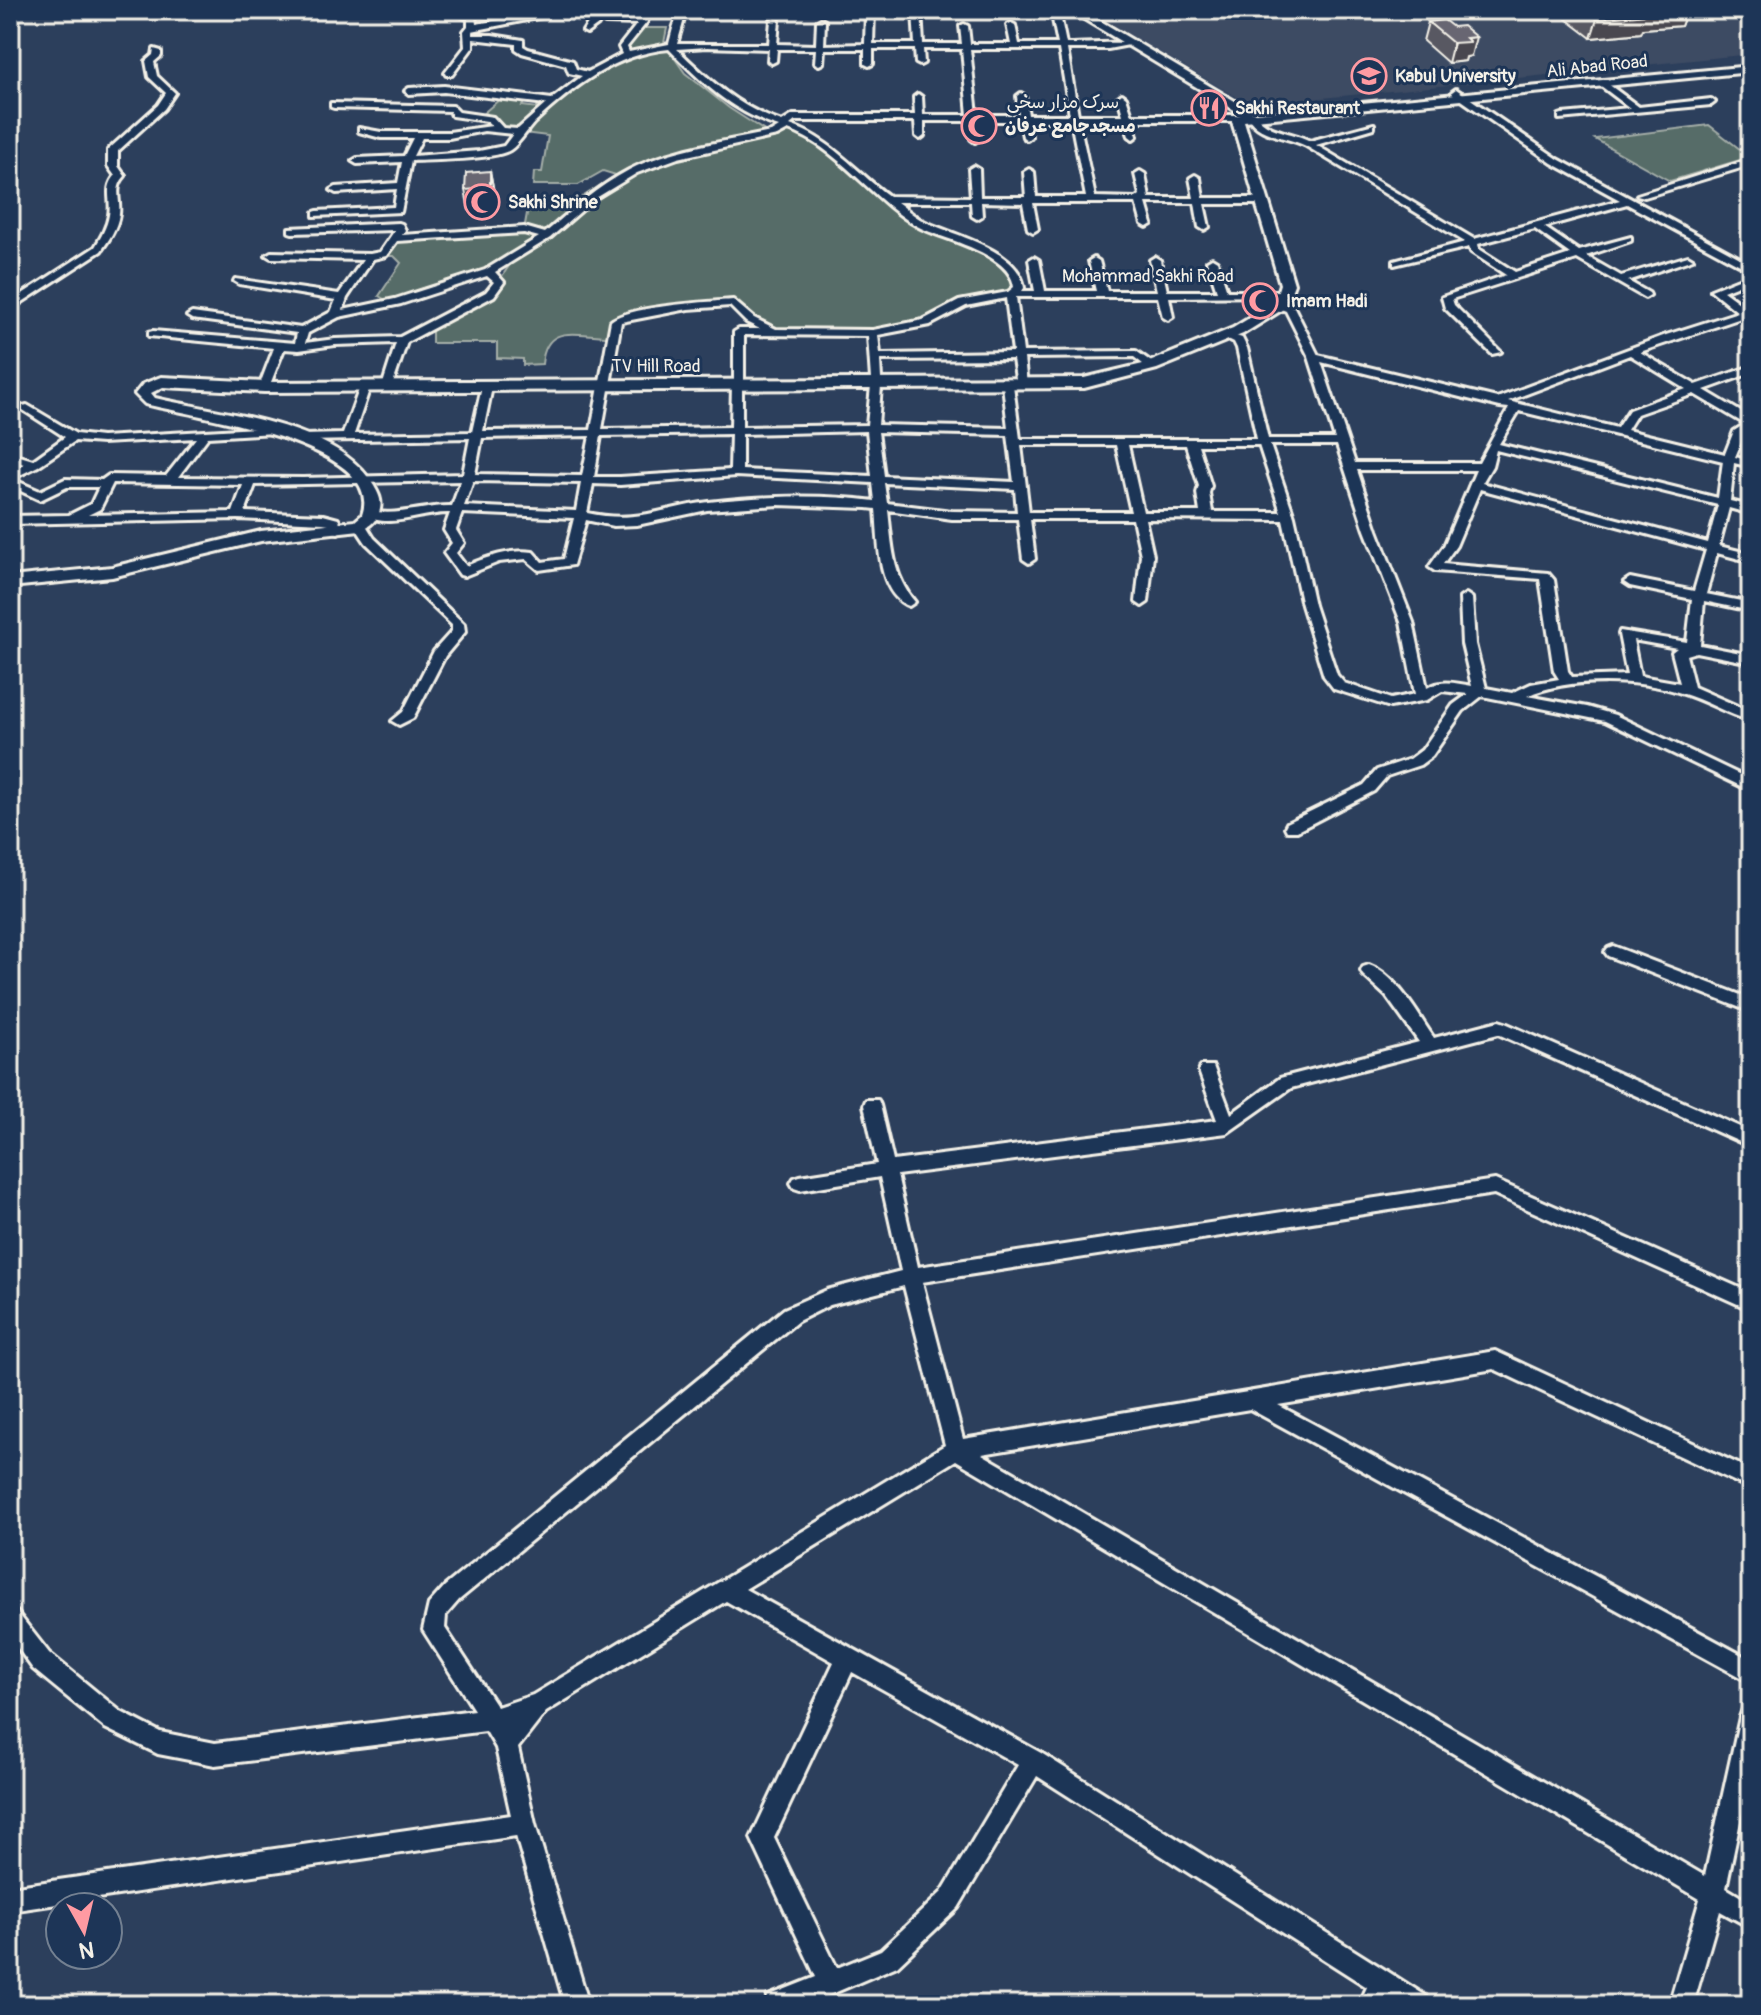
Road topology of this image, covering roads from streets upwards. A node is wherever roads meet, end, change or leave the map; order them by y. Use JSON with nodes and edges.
{"nodes":[{"id":1,"x":58,"y":10,"type":"edge"},
{"id":2,"x":131,"y":10,"type":"edge"},
{"id":3,"x":449,"y":10,"type":"edge"},
{"id":4,"x":594,"y":10,"type":"edge"},
{"id":5,"x":646,"y":10,"type":"edge"},
{"id":6,"x":692,"y":10,"type":"edge"},
{"id":7,"x":870,"y":10,"type":"edge"},
{"id":8,"x":917,"y":10,"type":"edge"},
{"id":9,"x":1055,"y":10,"type":"edge"},
{"id":10,"x":1074,"y":10,"type":"edge"},
{"id":11,"x":775,"y":20,"type":"dead end"},
{"id":12,"x":821,"y":21,"type":"dead end"},
{"id":13,"x":643,"y":22,"type":"junction"},
{"id":14,"x":1011,"y":25,"type":"dead end"},
{"id":15,"x":964,"y":26,"type":"dead end"},
{"id":16,"x":472,"y":27,"type":"junction"},
{"id":17,"x":587,"y":31,"type":"dead end"},
{"id":18,"x":469,"y":37,"type":"junction"},
{"id":19,"x":1130,"y":44,"type":"junction"},
{"id":20,"x":965,"y":46,"type":"junction"},
{"id":21,"x":1015,"y":46,"type":"junction"},
{"id":22,"x":1063,"y":46,"type":"junction"},
{"id":23,"x":773,"y":47,"type":"junction"},
{"id":24,"x":822,"y":47,"type":"junction"},
{"id":25,"x":870,"y":47,"type":"junction"},
{"id":26,"x":919,"y":47,"type":"junction"},
{"id":27,"x":672,"y":48,"type":"junction"},
{"id":28,"x":157,"y":51,"type":"dead end"},
{"id":29,"x":627,"y":55,"type":"junction"},
{"id":30,"x":772,"y":61,"type":"dead end"},
{"id":31,"x":1751,"y":62,"type":"edge"},
{"id":32,"x":819,"y":63,"type":"dead end"},
{"id":33,"x":920,"y":63,"type":"dead end"},
{"id":34,"x":869,"y":64,"type":"dead end"},
{"id":35,"x":1751,"y":69,"type":"edge"},
{"id":36,"x":1698,"y":71,"type":"junction"},
{"id":37,"x":449,"y":73,"type":"dead end"},
{"id":38,"x":589,"y":75,"type":"junction"},
{"id":39,"x":1604,"y":84,"type":"junction"},
{"id":40,"x":409,"y":91,"type":"dead end"},
{"id":41,"x":1460,"y":95,"type":"junction"},
{"id":42,"x":1021,"y":96,"type":"dead end"},
{"id":43,"x":918,"y":97,"type":"dead end"},
{"id":44,"x":1122,"y":97,"type":"dead end"},
{"id":45,"x":555,"y":102,"type":"junction"},
{"id":46,"x":1711,"y":102,"type":"dead end"},
{"id":47,"x":334,"y":105,"type":"dead end"},
{"id":48,"x":1637,"y":109,"type":"junction"},
{"id":49,"x":1244,"y":116,"type":"junction"},
{"id":50,"x":1562,"y":117,"type":"dead end"},
{"id":51,"x":918,"y":118,"type":"junction"},
{"id":52,"x":973,"y":118,"type":"junction"},
{"id":53,"x":1025,"y":118,"type":"junction"},
{"id":54,"x":1074,"y":118,"type":"junction"},
{"id":55,"x":1129,"y":118,"type":"junction"},
{"id":56,"x":1180,"y":118,"type":"junction"},
{"id":57,"x":789,"y":123,"type":"junction"},
{"id":58,"x":1371,"y":126,"type":"dead end"},
{"id":59,"x":1185,"y":129,"type":"dead end"},
{"id":60,"x":362,"y":130,"type":"dead end"},
{"id":61,"x":501,"y":131,"type":"junction"},
{"id":62,"x":518,"y":132,"type":"junction"},
{"id":63,"x":419,"y":135,"type":"junction"},
{"id":64,"x":920,"y":136,"type":"dead end"},
{"id":65,"x":1133,"y":136,"type":"dead end"},
{"id":66,"x":1027,"y":137,"type":"dead end"},
{"id":67,"x":975,"y":139,"type":"dead end"},
{"id":68,"x":1309,"y":144,"type":"junction"},
{"id":69,"x":407,"y":159,"type":"junction"},
{"id":70,"x":357,"y":161,"type":"dead end"},
{"id":71,"x":1751,"y":162,"type":"edge"},
{"id":72,"x":974,"y":169,"type":"dead end"},
{"id":73,"x":1029,"y":172,"type":"dead end"},
{"id":74,"x":1140,"y":174,"type":"dead end"},
{"id":75,"x":1195,"y":178,"type":"dead end"},
{"id":76,"x":402,"y":186,"type":"junction"},
{"id":77,"x":336,"y":190,"type":"dead end"},
{"id":78,"x":1642,"y":195,"type":"dead end"},
{"id":79,"x":1031,"y":198,"type":"junction"},
{"id":80,"x":885,"y":199,"type":"junction"},
{"id":81,"x":1091,"y":199,"type":"junction"},
{"id":82,"x":1140,"y":199,"type":"junction"},
{"id":83,"x":976,"y":201,"type":"junction"},
{"id":84,"x":1198,"y":201,"type":"junction"},
{"id":85,"x":1262,"y":201,"type":"junction"},
{"id":86,"x":1628,"y":201,"type":"junction"},
{"id":87,"x":317,"y":214,"type":"dead end"},
{"id":88,"x":977,"y":216,"type":"dead end"},
{"id":89,"x":1147,"y":224,"type":"dead end"},
{"id":90,"x":1537,"y":226,"type":"junction"},
{"id":91,"x":1204,"y":227,"type":"dead end"},
{"id":92,"x":1033,"y":229,"type":"dead end"},
{"id":93,"x":292,"y":230,"type":"dead end"},
{"id":94,"x":547,"y":236,"type":"junction"},
{"id":95,"x":396,"y":238,"type":"junction"},
{"id":96,"x":1628,"y":239,"type":"dead end"},
{"id":97,"x":1473,"y":243,"type":"junction"},
{"id":98,"x":271,"y":255,"type":"dead end"},
{"id":99,"x":1578,"y":255,"type":"junction"},
{"id":100,"x":370,"y":257,"type":"junction"},
{"id":101,"x":1688,"y":259,"type":"dead end"},
{"id":102,"x":1034,"y":260,"type":"dead end"},
{"id":103,"x":1155,"y":260,"type":"dead end"},
{"id":104,"x":1094,"y":261,"type":"dead end"},
{"id":105,"x":1212,"y":261,"type":"dead end"},
{"id":106,"x":1398,"y":263,"type":"dead end"},
{"id":107,"x":1751,"y":268,"type":"edge"},
{"id":108,"x":489,"y":272,"type":"junction"},
{"id":109,"x":1513,"y":275,"type":"junction"},
{"id":110,"x":1751,"y":277,"type":"edge"},
{"id":111,"x":1620,"y":280,"type":"junction"},
{"id":112,"x":239,"y":281,"type":"dead end"},
{"id":113,"x":1040,"y":292,"type":"junction"},
{"id":114,"x":1162,"y":292,"type":"junction"},
{"id":115,"x":1222,"y":292,"type":"junction"},
{"id":116,"x":1102,"y":293,"type":"junction"},
{"id":117,"x":1011,"y":294,"type":"junction"},
{"id":118,"x":1645,"y":295,"type":"dead end"},
{"id":119,"x":342,"y":298,"type":"junction"},
{"id":120,"x":1282,"y":300,"type":"junction"},
{"id":121,"x":10,"y":307,"type":"edge"},
{"id":122,"x":336,"y":314,"type":"junction"},
{"id":123,"x":1749,"y":315,"type":"edge"},
{"id":124,"x":192,"y":316,"type":"dead end"},
{"id":125,"x":1168,"y":317,"type":"dead end"},
{"id":126,"x":303,"y":331,"type":"junction"},
{"id":127,"x":774,"y":332,"type":"junction"},
{"id":128,"x":873,"y":333,"type":"junction"},
{"id":129,"x":153,"y":334,"type":"dead end"},
{"id":130,"x":1227,"y":336,"type":"junction"},
{"id":131,"x":402,"y":340,"type":"junction"},
{"id":132,"x":280,"y":346,"type":"junction"},
{"id":133,"x":299,"y":347,"type":"junction"},
{"id":134,"x":1496,"y":352,"type":"dead end"},
{"id":135,"x":1632,"y":352,"type":"junction"},
{"id":136,"x":1019,"y":353,"type":"junction"},
{"id":137,"x":876,"y":357,"type":"junction"},
{"id":138,"x":1314,"y":357,"type":"junction"},
{"id":139,"x":1152,"y":366,"type":"junction"},
{"id":140,"x":1751,"y":369,"type":"edge"},
{"id":141,"x":876,"y":382,"type":"junction"},
{"id":142,"x":738,"y":383,"type":"junction"},
{"id":143,"x":1015,"y":385,"type":"junction"},
{"id":144,"x":605,"y":386,"type":"junction"},
{"id":145,"x":264,"y":387,"type":"junction"},
{"id":146,"x":365,"y":387,"type":"junction"},
{"id":147,"x":387,"y":387,"type":"junction"},
{"id":148,"x":487,"y":387,"type":"junction"},
{"id":149,"x":1696,"y":388,"type":"junction"},
{"id":150,"x":1500,"y":404,"type":"junction"},
{"id":151,"x":27,"y":408,"type":"dead end"},
{"id":152,"x":1515,"y":408,"type":"junction"},
{"id":153,"x":1751,"y":425,"type":"edge"},
{"id":154,"x":872,"y":428,"type":"junction"},
{"id":155,"x":275,"y":430,"type":"junction"},
{"id":156,"x":735,"y":430,"type":"junction"},
{"id":157,"x":595,"y":431,"type":"junction"},
{"id":158,"x":1620,"y":432,"type":"junction"},
{"id":159,"x":204,"y":435,"type":"junction"},
{"id":160,"x":348,"y":436,"type":"junction"},
{"id":161,"x":476,"y":436,"type":"junction"},
{"id":162,"x":73,"y":437,"type":"junction"},
{"id":163,"x":1014,"y":437,"type":"junction"},
{"id":164,"x":303,"y":438,"type":"junction"},
{"id":165,"x":1121,"y":441,"type":"junction"},
{"id":166,"x":1191,"y":442,"type":"junction"},
{"id":167,"x":1343,"y":442,"type":"junction"},
{"id":168,"x":1264,"y":444,"type":"junction"},
{"id":169,"x":1492,"y":446,"type":"junction"},
{"id":170,"x":10,"y":456,"type":"edge"},
{"id":171,"x":1729,"y":458,"type":"junction"},
{"id":172,"x":34,"y":464,"type":"junction"},
{"id":173,"x":1751,"y":464,"type":"edge"},
{"id":174,"x":1486,"y":466,"type":"junction"},
{"id":175,"x":1351,"y":467,"type":"junction"},
{"id":176,"x":736,"y":473,"type":"junction"},
{"id":177,"x":468,"y":477,"type":"junction"},
{"id":178,"x":10,"y":479,"type":"edge"},
{"id":179,"x":876,"y":479,"type":"junction"},
{"id":180,"x":586,"y":480,"type":"junction"},
{"id":181,"x":168,"y":481,"type":"junction"},
{"id":182,"x":250,"y":481,"type":"junction"},
{"id":183,"x":367,"y":481,"type":"junction"},
{"id":184,"x":107,"y":484,"type":"junction"},
{"id":185,"x":1478,"y":485,"type":"junction"},
{"id":186,"x":1021,"y":486,"type":"junction"},
{"id":187,"x":1725,"y":503,"type":"junction"},
{"id":188,"x":882,"y":507,"type":"junction"},
{"id":189,"x":456,"y":510,"type":"junction"},
{"id":190,"x":1751,"y":510,"type":"edge"},
{"id":191,"x":238,"y":515,"type":"junction"},
{"id":192,"x":581,"y":515,"type":"junction"},
{"id":193,"x":1024,"y":516,"type":"junction"},
{"id":194,"x":1139,"y":516,"type":"junction"},
{"id":195,"x":1207,"y":516,"type":"junction"},
{"id":196,"x":1288,"y":516,"type":"junction"},
{"id":197,"x":74,"y":517,"type":"junction"},
{"id":198,"x":10,"y":520,"type":"edge"},
{"id":199,"x":365,"y":520,"type":"junction"},
{"id":200,"x":338,"y":529,"type":"junction"},
{"id":201,"x":1711,"y":548,"type":"junction"},
{"id":202,"x":1751,"y":558,"type":"edge"},
{"id":203,"x":1029,"y":559,"type":"dead end"},
{"id":204,"x":10,"y":582,"type":"edge"},
{"id":205,"x":1630,"y":582,"type":"dead end"},
{"id":206,"x":1699,"y":594,"type":"junction"},
{"id":207,"x":1466,"y":598,"type":"dead end"},
{"id":208,"x":909,"y":602,"type":"dead end"},
{"id":209,"x":1142,"y":602,"type":"dead end"},
{"id":210,"x":1751,"y":607,"type":"edge"},
{"id":211,"x":1693,"y":649,"type":"junction"},
{"id":212,"x":1751,"y":659,"type":"edge"},
{"id":213,"x":1634,"y":678,"type":"junction"},
{"id":214,"x":1568,"y":682,"type":"junction"},
{"id":215,"x":1688,"y":690,"type":"junction"},
{"id":216,"x":1480,"y":691,"type":"junction"},
{"id":217,"x":1422,"y":697,"type":"junction"},
{"id":218,"x":1514,"y":698,"type":"junction"},
{"id":219,"x":1751,"y":717,"type":"edge"},
{"id":220,"x":399,"y":721,"type":"dead end"},
{"id":221,"x":1751,"y":786,"type":"edge"},
{"id":222,"x":1292,"y":827,"type":"dead end"},
{"id":223,"x":1613,"y":952,"type":"dead end"},
{"id":224,"x":1369,"y":971,"type":"dead end"},
{"id":225,"x":1751,"y":1006,"type":"edge"},
{"id":226,"x":1431,"y":1046,"type":"junction"},
{"id":227,"x":1207,"y":1071,"type":"dead end"},
{"id":228,"x":872,"y":1105,"type":"dead end"},
{"id":229,"x":1227,"y":1126,"type":"junction"},
{"id":230,"x":1751,"y":1140,"type":"edge"},
{"id":231,"x":888,"y":1169,"type":"junction"},
{"id":232,"x":800,"y":1183,"type":"dead end"},
{"id":233,"x":911,"y":1276,"type":"junction"},
{"id":234,"x":1751,"y":1302,"type":"edge"},
{"id":235,"x":1253,"y":1401,"type":"junction"},
{"id":236,"x":956,"y":1449,"type":"junction"},
{"id":237,"x":1751,"y":1480,"type":"edge"},
{"id":238,"x":724,"y":1589,"type":"junction"},
{"id":239,"x":10,"y":1619,"type":"edge"},
{"id":240,"x":847,"y":1658,"type":"junction"},
{"id":241,"x":1751,"y":1672,"type":"edge"},
{"id":242,"x":538,"y":1704,"type":"junction"},
{"id":243,"x":1751,"y":1717,"type":"edge"},
{"id":244,"x":492,"y":1719,"type":"junction"},
{"id":245,"x":506,"y":1745,"type":"junction"},
{"id":246,"x":1033,"y":1761,"type":"junction"},
{"id":247,"x":524,"y":1824,"type":"junction"},
{"id":248,"x":1713,"y":1894,"type":"junction"},
{"id":249,"x":10,"y":1899,"type":"edge"},
{"id":250,"x":1751,"y":1916,"type":"edge"},
{"id":251,"x":1382,"y":1981,"type":"junction"},
{"id":252,"x":831,"y":1982,"type":"junction"},
{"id":253,"x":577,"y":2005,"type":"edge"},
{"id":254,"x":777,"y":2005,"type":"edge"},
{"id":255,"x":1371,"y":2005,"type":"edge"},
{"id":256,"x":1417,"y":2005,"type":"edge"},
{"id":257,"x":1681,"y":2005,"type":"edge"}],
"edges":[{"from":1,"to":2,"type":"street"},
{"from":3,"to":16,"type":"street"},
{"from":4,"to":13,"type":"street"},
{"from":5,"to":13,"type":"street"},
{"from":6,"to":27,"type":"street"},
{"from":7,"to":25,"type":"street"},
{"from":8,"to":26,"type":"street"},
{"from":9,"to":22,"type":"street"},
{"from":10,"to":19,"type":"street"},
{"from":11,"to":23,"type":"street"},
{"from":12,"to":24,"type":"street"},
{"from":13,"to":29,"type":"street"},
{"from":14,"to":21,"type":"street"},
{"from":15,"to":20,"type":"street"},
{"from":16,"to":17,"type":"street"},
{"from":16,"to":18,"type":"street"},
{"from":18,"to":37,"type":"street"},
{"from":18,"to":38,"type":"street"},
{"from":19,"to":22,"type":"street"},
{"from":19,"to":49,"type":"street"},
{"from":20,"to":21,"type":"street"},
{"from":20,"to":26,"type":"street"},
{"from":20,"to":52,"type":"street"},
{"from":21,"to":22,"type":"street"},
{"from":22,"to":54,"type":"street"},
{"from":23,"to":24,"type":"street"},
{"from":23,"to":27,"type":"street"},
{"from":23,"to":30,"type":"street"},
{"from":24,"to":25,"type":"street"},
{"from":24,"to":32,"type":"street"},
{"from":25,"to":26,"type":"street"},
{"from":25,"to":34,"type":"street"},
{"from":26,"to":33,"type":"street"},
{"from":27,"to":29,"type":"street"},
{"from":27,"to":57,"type":"street"},
{"from":28,"to":121,"type":"street"},
{"from":29,"to":38,"type":"street"},
{"from":31,"to":36,"type":"street","name":"Ali Abad Road"},
{"from":35,"to":36,"type":"street","name":"Ali Abad Road"},
{"from":36,"to":39,"type":"street","name":"Ali Abad Road"},
{"from":36,"to":41,"type":"street","name":"Ali Abad Road"},
{"from":38,"to":45,"type":"street"},
{"from":39,"to":41,"type":"street","name":"Ali Abad Road"},
{"from":39,"to":48,"type":"street"},
{"from":40,"to":45,"type":"street"},
{"from":41,"to":49,"type":"street","name":"Ali Abad Road"},
{"from":41,"to":86,"type":"street"},
{"from":42,"to":53,"type":"street"},
{"from":43,"to":51,"type":"street"},
{"from":44,"to":55,"type":"street"},
{"from":45,"to":62,"type":"street"},
{"from":46,"to":48,"type":"street"},
{"from":47,"to":61,"type":"street"},
{"from":48,"to":50,"type":"street"},
{"from":49,"to":56,"type":"street","name":"سرک مزار سخی"},
{"from":49,"to":68,"type":"street"},
{"from":49,"to":85,"type":"street"},
{"from":51,"to":52,"type":"street","name":"سرک مزار سخی"},
{"from":51,"to":57,"type":"street","name":"سرک مزار سخی"},
{"from":51,"to":64,"type":"street"},
{"from":52,"to":53,"type":"street","name":"سرک مزار سخی"},
{"from":52,"to":67,"type":"street"},
{"from":53,"to":54,"type":"street","name":"سرک مزار سخی"},
{"from":53,"to":66,"type":"street"},
{"from":54,"to":55,"type":"street","name":"سرک مزار سخی"},
{"from":54,"to":81,"type":"street"},
{"from":55,"to":56,"type":"street","name":"سرک مزار سخی"},
{"from":55,"to":65,"type":"street"},
{"from":56,"to":59,"type":"street"},
{"from":57,"to":80,"type":"street"},
{"from":57,"to":94,"type":"street"},
{"from":58,"to":68,"type":"street"},
{"from":60,"to":63,"type":"street"},
{"from":61,"to":62,"type":"street"},
{"from":61,"to":63,"type":"street"},
{"from":62,"to":69,"type":"street"},
{"from":63,"to":69,"type":"street"},
{"from":68,"to":97,"type":"street"},
{"from":69,"to":70,"type":"street"},
{"from":69,"to":76,"type":"street"},
{"from":71,"to":78,"type":"street"},
{"from":72,"to":83,"type":"street"},
{"from":73,"to":79,"type":"street"},
{"from":74,"to":82,"type":"street"},
{"from":75,"to":84,"type":"street"},
{"from":76,"to":77,"type":"street"},
{"from":76,"to":87,"type":"street"},
{"from":79,"to":81,"type":"street"},
{"from":79,"to":83,"type":"street"},
{"from":79,"to":92,"type":"street"},
{"from":80,"to":83,"type":"street"},
{"from":80,"to":117,"type":"street"},
{"from":81,"to":82,"type":"street"},
{"from":82,"to":84,"type":"street"},
{"from":82,"to":89,"type":"street"},
{"from":83,"to":88,"type":"street"},
{"from":84,"to":85,"type":"street"},
{"from":84,"to":91,"type":"street"},
{"from":85,"to":120,"type":"street"},
{"from":86,"to":90,"type":"street"},
{"from":86,"to":107,"type":"street"},
{"from":90,"to":97,"type":"street"},
{"from":90,"to":99,"type":"street"},
{"from":93,"to":95,"type":"street"},
{"from":94,"to":95,"type":"street"},
{"from":94,"to":108,"type":"street"},
{"from":95,"to":100,"type":"street"},
{"from":96,"to":99,"type":"street"},
{"from":97,"to":106,"type":"street"},
{"from":97,"to":109,"type":"street"},
{"from":98,"to":100,"type":"street"},
{"from":99,"to":109,"type":"street"},
{"from":99,"to":111,"type":"street"},
{"from":100,"to":119,"type":"street"},
{"from":101,"to":111,"type":"street"},
{"from":102,"to":113,"type":"street"},
{"from":103,"to":114,"type":"street"},
{"from":104,"to":116,"type":"street"},
{"from":105,"to":115,"type":"street"},
{"from":108,"to":122,"type":"street"},
{"from":108,"to":131,"type":"street"},
{"from":109,"to":134,"type":"street"},
{"from":110,"to":123,"type":"street"},
{"from":111,"to":118,"type":"street"},
{"from":112,"to":119,"type":"street"},
{"from":113,"to":116,"type":"street","name":"Mohammad Sakhi Road"},
{"from":113,"to":117,"type":"street","name":"Mohammad Sakhi Road"},
{"from":114,"to":115,"type":"street","name":"Mohammad Sakhi Road"},
{"from":114,"to":116,"type":"street","name":"Mohammad Sakhi Road"},
{"from":114,"to":125,"type":"street"},
{"from":115,"to":120,"type":"street","name":"Mohammad Sakhi Road"},
{"from":117,"to":128,"type":"street","name":"Mohammad Sakhi Road"},
{"from":117,"to":136,"type":"street"},
{"from":119,"to":122,"type":"street"},
{"from":120,"to":130,"type":"street"},
{"from":120,"to":138,"type":"street"},
{"from":122,"to":126,"type":"street"},
{"from":123,"to":135,"type":"street"},
{"from":124,"to":126,"type":"street"},
{"from":126,"to":133,"type":"street"},
{"from":127,"to":128,"type":"street","name":"Mohammad Sakhi Road"},
{"from":127,"to":142,"type":"street","name":"Mohammad Sakhi Road"},
{"from":127,"to":144,"type":"street"},
{"from":128,"to":137,"type":"street"},
{"from":129,"to":132,"type":"street"},
{"from":130,"to":139,"type":"street"},
{"from":130,"to":168,"type":"street"},
{"from":131,"to":133,"type":"street"},
{"from":131,"to":147,"type":"street"},
{"from":132,"to":133,"type":"street"},
{"from":132,"to":145,"type":"street"},
{"from":135,"to":149,"type":"street"},
{"from":135,"to":150,"type":"street"},
{"from":136,"to":137,"type":"street"},
{"from":136,"to":139,"type":"street"},
{"from":136,"to":143,"type":"street"},
{"from":137,"to":141,"type":"street"},
{"from":138,"to":150,"type":"street"},
{"from":138,"to":167,"type":"street"},
{"from":139,"to":143,"type":"street"},
{"from":140,"to":149,"type":"street"},
{"from":141,"to":142,"type":"street","name":"TV Hill Road"},
{"from":141,"to":143,"type":"street","name":"TV Hill Road"},
{"from":141,"to":154,"type":"street"},
{"from":142,"to":144,"type":"street","name":"TV Hill Road"},
{"from":142,"to":156,"type":"street"},
{"from":143,"to":163,"type":"street"},
{"from":144,"to":148,"type":"street","name":"TV Hill Road"},
{"from":144,"to":157,"type":"street"},
{"from":145,"to":146,"type":"street","name":"TV Hill Road"},
{"from":145,"to":155,"type":"street","name":"TV Hill Road"},
{"from":146,"to":147,"type":"street","name":"TV Hill Road"},
{"from":146,"to":160,"type":"street"},
{"from":147,"to":148,"type":"street","name":"TV Hill Road"},
{"from":148,"to":161,"type":"street"},
{"from":149,"to":153,"type":"street"},
{"from":149,"to":158,"type":"street"},
{"from":150,"to":152,"type":"street"},
{"from":151,"to":162,"type":"street"},
{"from":152,"to":158,"type":"street"},
{"from":152,"to":169,"type":"street"},
{"from":153,"to":171,"type":"street"},
{"from":154,"to":156,"type":"street"},
{"from":154,"to":163,"type":"street"},
{"from":154,"to":179,"type":"street"},
{"from":155,"to":159,"type":"street"},
{"from":155,"to":164,"type":"street","name":"TV Hill Road"},
{"from":156,"to":157,"type":"street"},
{"from":156,"to":176,"type":"street"},
{"from":157,"to":161,"type":"street"},
{"from":157,"to":180,"type":"street"},
{"from":158,"to":171,"type":"street"},
{"from":159,"to":162,"type":"street"},
{"from":159,"to":181,"type":"street"},
{"from":160,"to":161,"type":"street"},
{"from":160,"to":164,"type":"street"},
{"from":161,"to":177,"type":"street"},
{"from":162,"to":172,"type":"street"},
{"from":163,"to":165,"type":"street"},
{"from":163,"to":186,"type":"street"},
{"from":164,"to":183,"type":"street","name":"TV Hill Road"},
{"from":165,"to":166,"type":"street"},
{"from":165,"to":194,"type":"street"},
{"from":166,"to":168,"type":"street"},
{"from":166,"to":195,"type":"street"},
{"from":167,"to":168,"type":"street"},
{"from":167,"to":175,"type":"street"},
{"from":168,"to":196,"type":"street"},
{"from":169,"to":174,"type":"street"},
{"from":169,"to":187,"type":"street"},
{"from":170,"to":172,"type":"street"},
{"from":171,"to":173,"type":"street"},
{"from":171,"to":187,"type":"street"},
{"from":172,"to":178,"type":"street"},
{"from":174,"to":175,"type":"street"},
{"from":174,"to":185,"type":"street"},
{"from":175,"to":217,"type":"street"},
{"from":176,"to":179,"type":"street"},
{"from":176,"to":180,"type":"street"},
{"from":177,"to":180,"type":"street"},
{"from":177,"to":183,"type":"street"},
{"from":177,"to":189,"type":"street"},
{"from":178,"to":184,"type":"street"},
{"from":179,"to":186,"type":"street"},
{"from":179,"to":188,"type":"street"},
{"from":180,"to":192,"type":"street"},
{"from":181,"to":182,"type":"street"},
{"from":181,"to":184,"type":"street"},
{"from":182,"to":183,"type":"street"},
{"from":182,"to":191,"type":"street"},
{"from":183,"to":199,"type":"street"},
{"from":184,"to":197,"type":"street"},
{"from":185,"to":201,"type":"street"},
{"from":185,"to":214,"type":"street"},
{"from":186,"to":193,"type":"street"},
{"from":187,"to":190,"type":"street"},
{"from":187,"to":201,"type":"street"},
{"from":188,"to":192,"type":"street"},
{"from":188,"to":193,"type":"street"},
{"from":188,"to":208,"type":"street"},
{"from":189,"to":192,"type":"street"},
{"from":189,"to":192,"type":"street"},
{"from":189,"to":199,"type":"street"},
{"from":191,"to":197,"type":"street"},
{"from":191,"to":200,"type":"street"},
{"from":193,"to":194,"type":"street"},
{"from":193,"to":203,"type":"street"},
{"from":194,"to":195,"type":"street"},
{"from":194,"to":209,"type":"street"},
{"from":195,"to":196,"type":"street"},
{"from":196,"to":217,"type":"street"},
{"from":197,"to":198,"type":"street"},
{"from":199,"to":200,"type":"street"},
{"from":199,"to":220,"type":"street"},
{"from":200,"to":204,"type":"street"},
{"from":201,"to":202,"type":"street"},
{"from":201,"to":206,"type":"street"},
{"from":205,"to":206,"type":"street"},
{"from":206,"to":210,"type":"street"},
{"from":206,"to":211,"type":"street"},
{"from":207,"to":216,"type":"street"},
{"from":211,"to":212,"type":"street"},
{"from":211,"to":213,"type":"street"},
{"from":211,"to":215,"type":"street"},
{"from":213,"to":214,"type":"street"},
{"from":213,"to":215,"type":"street"},
{"from":214,"to":218,"type":"street"},
{"from":215,"to":219,"type":"street"},
{"from":216,"to":217,"type":"street"},
{"from":216,"to":218,"type":"street"},
{"from":216,"to":222,"type":"street"},
{"from":218,"to":221,"type":"street"},
{"from":223,"to":225,"type":"street"},
{"from":224,"to":226,"type":"street"},
{"from":226,"to":229,"type":"street"},
{"from":226,"to":230,"type":"street"},
{"from":227,"to":229,"type":"street"},
{"from":228,"to":231,"type":"street"},
{"from":229,"to":231,"type":"street"},
{"from":231,"to":232,"type":"street"},
{"from":231,"to":233,"type":"street"},
{"from":233,"to":234,"type":"street"},
{"from":233,"to":236,"type":"street"},
{"from":233,"to":244,"type":"street"},
{"from":235,"to":236,"type":"street"},
{"from":235,"to":237,"type":"street"},
{"from":235,"to":241,"type":"street"},
{"from":236,"to":238,"type":"street"},
{"from":236,"to":248,"type":"street"},
{"from":238,"to":240,"type":"street"},
{"from":238,"to":242,"type":"street"},
{"from":239,"to":244,"type":"street"},
{"from":240,"to":246,"type":"street"},
{"from":240,"to":252,"type":"street"},
{"from":242,"to":244,"type":"street"},
{"from":242,"to":245,"type":"street"},
{"from":243,"to":248,"type":"street"},
{"from":244,"to":245,"type":"street"},
{"from":245,"to":247,"type":"street"},
{"from":246,"to":251,"type":"street"},
{"from":246,"to":252,"type":"street"},
{"from":247,"to":249,"type":"street"},
{"from":247,"to":253,"type":"street"},
{"from":248,"to":250,"type":"street"},
{"from":248,"to":257,"type":"street"},
{"from":251,"to":255,"type":"street"},
{"from":251,"to":256,"type":"street"},
{"from":252,"to":254,"type":"street"}]}
